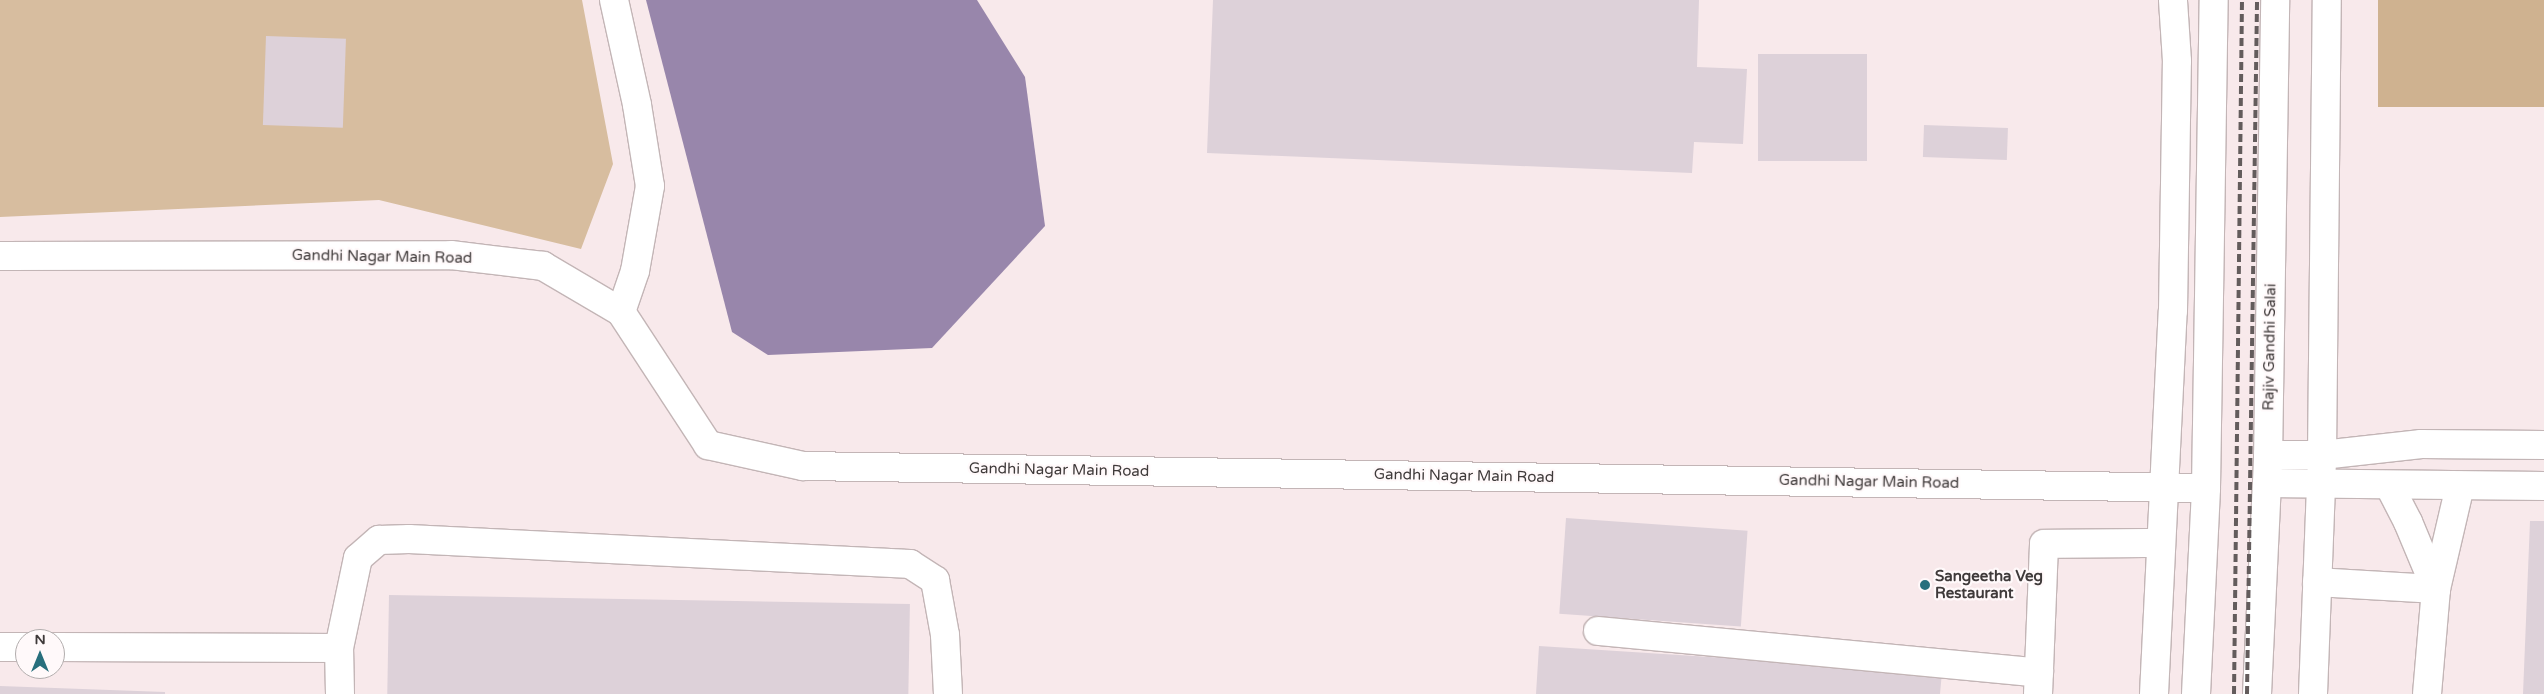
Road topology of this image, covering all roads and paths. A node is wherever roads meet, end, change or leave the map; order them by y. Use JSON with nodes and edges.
{"nodes":[{"id":1,"x":614,"y":0,"type":"edge"},
{"id":2,"x":2173,"y":0,"type":"edge"},
{"id":3,"x":2214,"y":0,"type":"edge"},
{"id":4,"x":2276,"y":0,"type":"edge"},
{"id":5,"x":2327,"y":0,"type":"edge"},
{"id":6,"x":0,"y":256,"type":"edge"},
{"id":7,"x":621,"y":312,"type":"junction"},
{"id":8,"x":2544,"y":445,"type":"edge"},
{"id":9,"x":2268,"y":455,"type":"junction"},
{"id":10,"x":2322,"y":455,"type":"junction"},
{"id":11,"x":2267,"y":483,"type":"junction"},
{"id":12,"x":2321,"y":485,"type":"junction"},
{"id":13,"x":2389,"y":485,"type":"junction"},
{"id":14,"x":2460,"y":486,"type":"junction"},
{"id":15,"x":2544,"y":486,"type":"edge"},
{"id":16,"x":2163,"y":487,"type":"junction"},
{"id":17,"x":2206,"y":488,"type":"junction"},
{"id":18,"x":2161,"y":543,"type":"junction"},
{"id":19,"x":2318,"y":582,"type":"junction"},
{"id":20,"x":2436,"y":589,"type":"junction"},
{"id":21,"x":1598,"y":631,"type":"dead end"},
{"id":22,"x":0,"y":647,"type":"edge"},
{"id":23,"x":15,"y":647,"type":"edge"},
{"id":24,"x":65,"y":647,"type":"edge"},
{"id":25,"x":339,"y":648,"type":"junction"},
{"id":26,"x":2039,"y":683,"type":"edge"},
{"id":27,"x":340,"y":694,"type":"edge"},
{"id":28,"x":948,"y":694,"type":"edge"},
{"id":29,"x":2154,"y":694,"type":"edge"},
{"id":30,"x":2196,"y":694,"type":"edge"},
{"id":31,"x":2257,"y":694,"type":"edge"},
{"id":32,"x":2313,"y":694,"type":"edge"},
{"id":33,"x":2427,"y":694,"type":"edge"}],
"edges":[{"from":1,"to":7,"type":"street"},
{"from":2,"to":16,"type":"street"},
{"from":3,"to":17,"type":"street"},
{"from":4,"to":9,"type":"street","name":"Rajiv Gandhi Salai"},
{"from":5,"to":10,"type":"street"},
{"from":6,"to":7,"type":"street","name":"Gandhi Nagar Main Road"},
{"from":7,"to":16,"type":"street","name":"Gandhi Nagar Main Road"},
{"from":8,"to":10,"type":"street"},
{"from":9,"to":10,"type":"street"},
{"from":9,"to":11,"type":"street","name":"Rajiv Gandhi Salai"},
{"from":10,"to":12,"type":"street"},
{"from":11,"to":12,"type":"street"},
{"from":11,"to":31,"type":"street","name":"Rajiv Gandhi Salai"},
{"from":12,"to":13,"type":"street"},
{"from":12,"to":19,"type":"street"},
{"from":13,"to":14,"type":"street"},
{"from":13,"to":20,"type":"street"},
{"from":14,"to":15,"type":"street"},
{"from":14,"to":20,"type":"street"},
{"from":16,"to":17,"type":"street","name":"Gandhi Nagar Main Road"},
{"from":16,"to":18,"type":"street"},
{"from":17,"to":30,"type":"street"},
{"from":18,"to":26,"type":"street"},
{"from":18,"to":29,"type":"street"},
{"from":19,"to":20,"type":"street"},
{"from":19,"to":32,"type":"street"},
{"from":20,"to":33,"type":"street"},
{"from":21,"to":26,"type":"street"},
{"from":22,"to":23,"type":"street"},
{"from":24,"to":25,"type":"street"},
{"from":25,"to":27,"type":"street"},
{"from":25,"to":28,"type":"street"}]}
